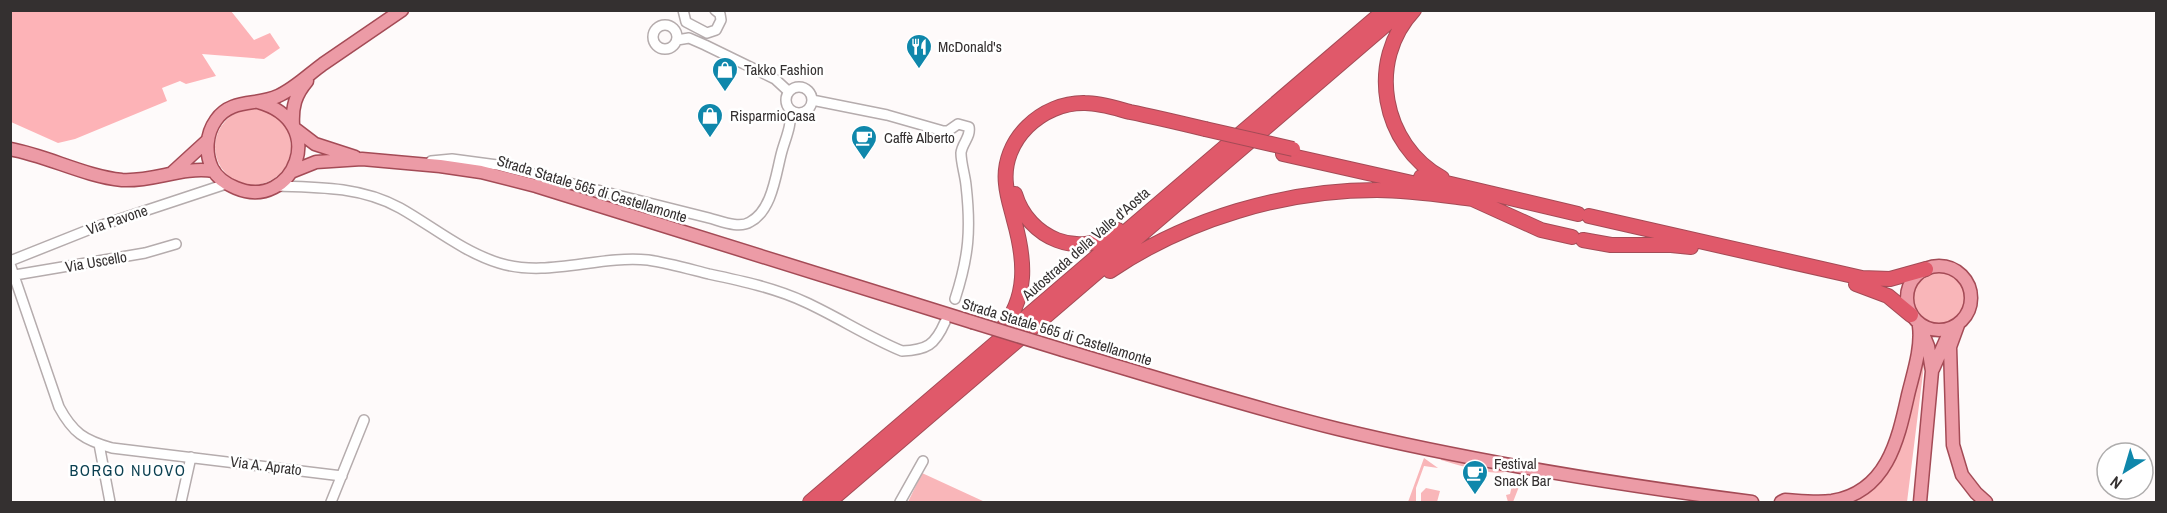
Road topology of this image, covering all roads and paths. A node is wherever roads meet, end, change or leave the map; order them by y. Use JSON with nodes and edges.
{"nodes":[{"id":1,"x":402,"y":10,"type":"edge"},
{"id":2,"x":715,"y":10,"type":"edge"},
{"id":3,"x":1385,"y":10,"type":"edge"},
{"id":4,"x":1403,"y":10,"type":"edge"},
{"id":5,"x":1414,"y":10,"type":"edge"},
{"id":6,"x":683,"y":12,"type":"edge"},
{"id":7,"x":671,"y":26,"type":"junction"},
{"id":8,"x":677,"y":40,"type":"junction"},
{"id":9,"x":322,"y":65,"type":"junction"},
{"id":10,"x":788,"y":91,"type":"junction"},
{"id":11,"x":812,"y":100,"type":"junction"},
{"id":12,"x":258,"y":102,"type":"junction"},
{"id":13,"x":790,"y":110,"type":"junction"},
{"id":14,"x":293,"y":126,"type":"junction"},
{"id":15,"x":1201,"y":132,"type":"junction"},
{"id":16,"x":208,"y":140,"type":"junction"},
{"id":17,"x":10,"y":149,"type":"edge"},
{"id":18,"x":1288,"y":151,"type":"junction"},
{"id":19,"x":362,"y":159,"type":"junction"},
{"id":20,"x":413,"y":163,"type":"junction"},
{"id":21,"x":214,"y":171,"type":"junction"},
{"id":22,"x":173,"y":172,"type":"junction"},
{"id":23,"x":291,"y":172,"type":"junction"},
{"id":24,"x":1452,"y":183,"type":"junction"},
{"id":25,"x":226,"y":184,"type":"junction"},
{"id":26,"x":1181,"y":184,"type":"junction"},
{"id":27,"x":277,"y":186,"type":"junction"},
{"id":28,"x":1473,"y":199,"type":"junction"},
{"id":29,"x":176,"y":244,"type":"dead end"},
{"id":30,"x":10,"y":263,"type":"edge"},
{"id":31,"x":1926,"y":269,"type":"junction"},
{"id":32,"x":15,"y":275,"type":"junction"},
{"id":33,"x":955,"y":299,"type":"dead end"},
{"id":34,"x":1047,"y":316,"type":"junction"},
{"id":35,"x":1915,"y":320,"type":"junction"},
{"id":36,"x":945,"y":322,"type":"dead end"},
{"id":37,"x":1954,"y":327,"type":"junction"},
{"id":38,"x":1932,"y":371,"type":"junction"},
{"id":39,"x":937,"y":393,"type":"junction"},
{"id":40,"x":364,"y":420,"type":"dead end"},
{"id":41,"x":99,"y":444,"type":"junction"},
{"id":42,"x":112,"y":448,"type":"joint"},
{"id":43,"x":191,"y":457,"type":"junction"},
{"id":44,"x":923,"y":461,"type":"dead end"},
{"id":45,"x":342,"y":476,"type":"junction"},
{"id":46,"x":1921,"y":497,"type":"edge"},
{"id":47,"x":110,"y":502,"type":"edge"},
{"id":48,"x":181,"y":502,"type":"edge"},
{"id":49,"x":331,"y":502,"type":"edge"},
{"id":50,"x":810,"y":502,"type":"edge"},
{"id":51,"x":829,"y":502,"type":"edge"},
{"id":52,"x":900,"y":502,"type":"edge"},
{"id":53,"x":1752,"y":502,"type":"edge"},
{"id":54,"x":1781,"y":502,"type":"edge"},
{"id":55,"x":1986,"y":502,"type":"edge"}],
"edges":[{"from":1,"to":9,"type":"main road"},
{"from":2,"to":6,"type":"street"},
{"from":3,"to":26,"type":"highway","name":"Autostrada della Valle d'Aosta"},
{"from":4,"to":34,"type":"highway","name":"Autostrada della Valle d'Aosta"},
{"from":5,"to":24,"type":"highway"},
{"from":6,"to":7,"type":"street"},
{"from":7,"to":8,"type":"street"},
{"from":7,"to":8,"type":"street"},
{"from":8,"to":10,"type":"street"},
{"from":9,"to":12,"type":"main road"},
{"from":9,"to":14,"type":"main road"},
{"from":10,"to":11,"type":"street"},
{"from":10,"to":13,"type":"street"},
{"from":11,"to":13,"type":"street"},
{"from":11,"to":33,"type":"street"},
{"from":12,"to":14,"type":"main road"},
{"from":12,"to":16,"type":"main road"},
{"from":13,"to":20,"type":"street"},
{"from":14,"to":19,"type":"main road","name":"Strada Statale 565 di Castellamonte"},
{"from":14,"to":23,"type":"main road"},
{"from":15,"to":18,"type":"highway","bridge":true},
{"from":15,"to":26,"type":"highway"},
{"from":15,"to":39,"type":"highway"},
{"from":16,"to":21,"type":"main road"},
{"from":16,"to":22,"type":"main road"},
{"from":17,"to":22,"type":"main road"},
{"from":18,"to":24,"type":"highway"},
{"from":18,"to":28,"type":"highway"},
{"from":19,"to":20,"type":"main road","name":"Strada Statale 565 di Castellamonte"},
{"from":19,"to":23,"type":"main road","name":"Strada Statale 565 di Castellamonte"},
{"from":20,"to":53,"type":"main road","name":"Strada Statale 565 di Castellamonte","bridge":true},
{"from":21,"to":22,"type":"main road"},
{"from":21,"to":25,"type":"main road"},
{"from":23,"to":27,"type":"main road"},
{"from":24,"to":31,"type":"highway"},
{"from":25,"to":27,"type":"main road"},
{"from":25,"to":30,"type":"street","name":"Via Pavone"},
{"from":26,"to":39,"type":"highway","name":"Autostrada della Valle d'Aosta"},
{"from":27,"to":36,"type":"street"},
{"from":28,"to":34,"type":"highway"},
{"from":28,"to":35,"type":"highway"},
{"from":29,"to":32,"type":"street","name":"Via Uscello"},
{"from":30,"to":32,"type":"street","name":"Via Pavone"},
{"from":31,"to":35,"type":"main road"},
{"from":31,"to":37,"type":"main road"},
{"from":32,"to":41,"type":"street","name":"Via Pavone"},
{"from":34,"to":51,"type":"highway","name":"Autostrada della Valle d'Aosta"},
{"from":35,"to":37,"type":"main road"},
{"from":35,"to":38,"type":"main road"},
{"from":35,"to":54,"type":"main road"},
{"from":37,"to":38,"type":"main road"},
{"from":37,"to":55,"type":"main road"},
{"from":38,"to":46,"type":"main road"},
{"from":39,"to":50,"type":"highway","name":"Autostrada della Valle d'Aosta"},
{"from":40,"to":45,"type":"street"},
{"from":41,"to":42,"type":"street","name":"Via Pavone"},
{"from":41,"to":47,"type":"street"},
{"from":42,"to":43,"type":"street","name":"Via A. Aprato"},
{"from":43,"to":45,"type":"street","name":"Via A. Aprato"},
{"from":43,"to":48,"type":"street"},
{"from":44,"to":52,"type":"street"},
{"from":45,"to":49,"type":"street"}]}
